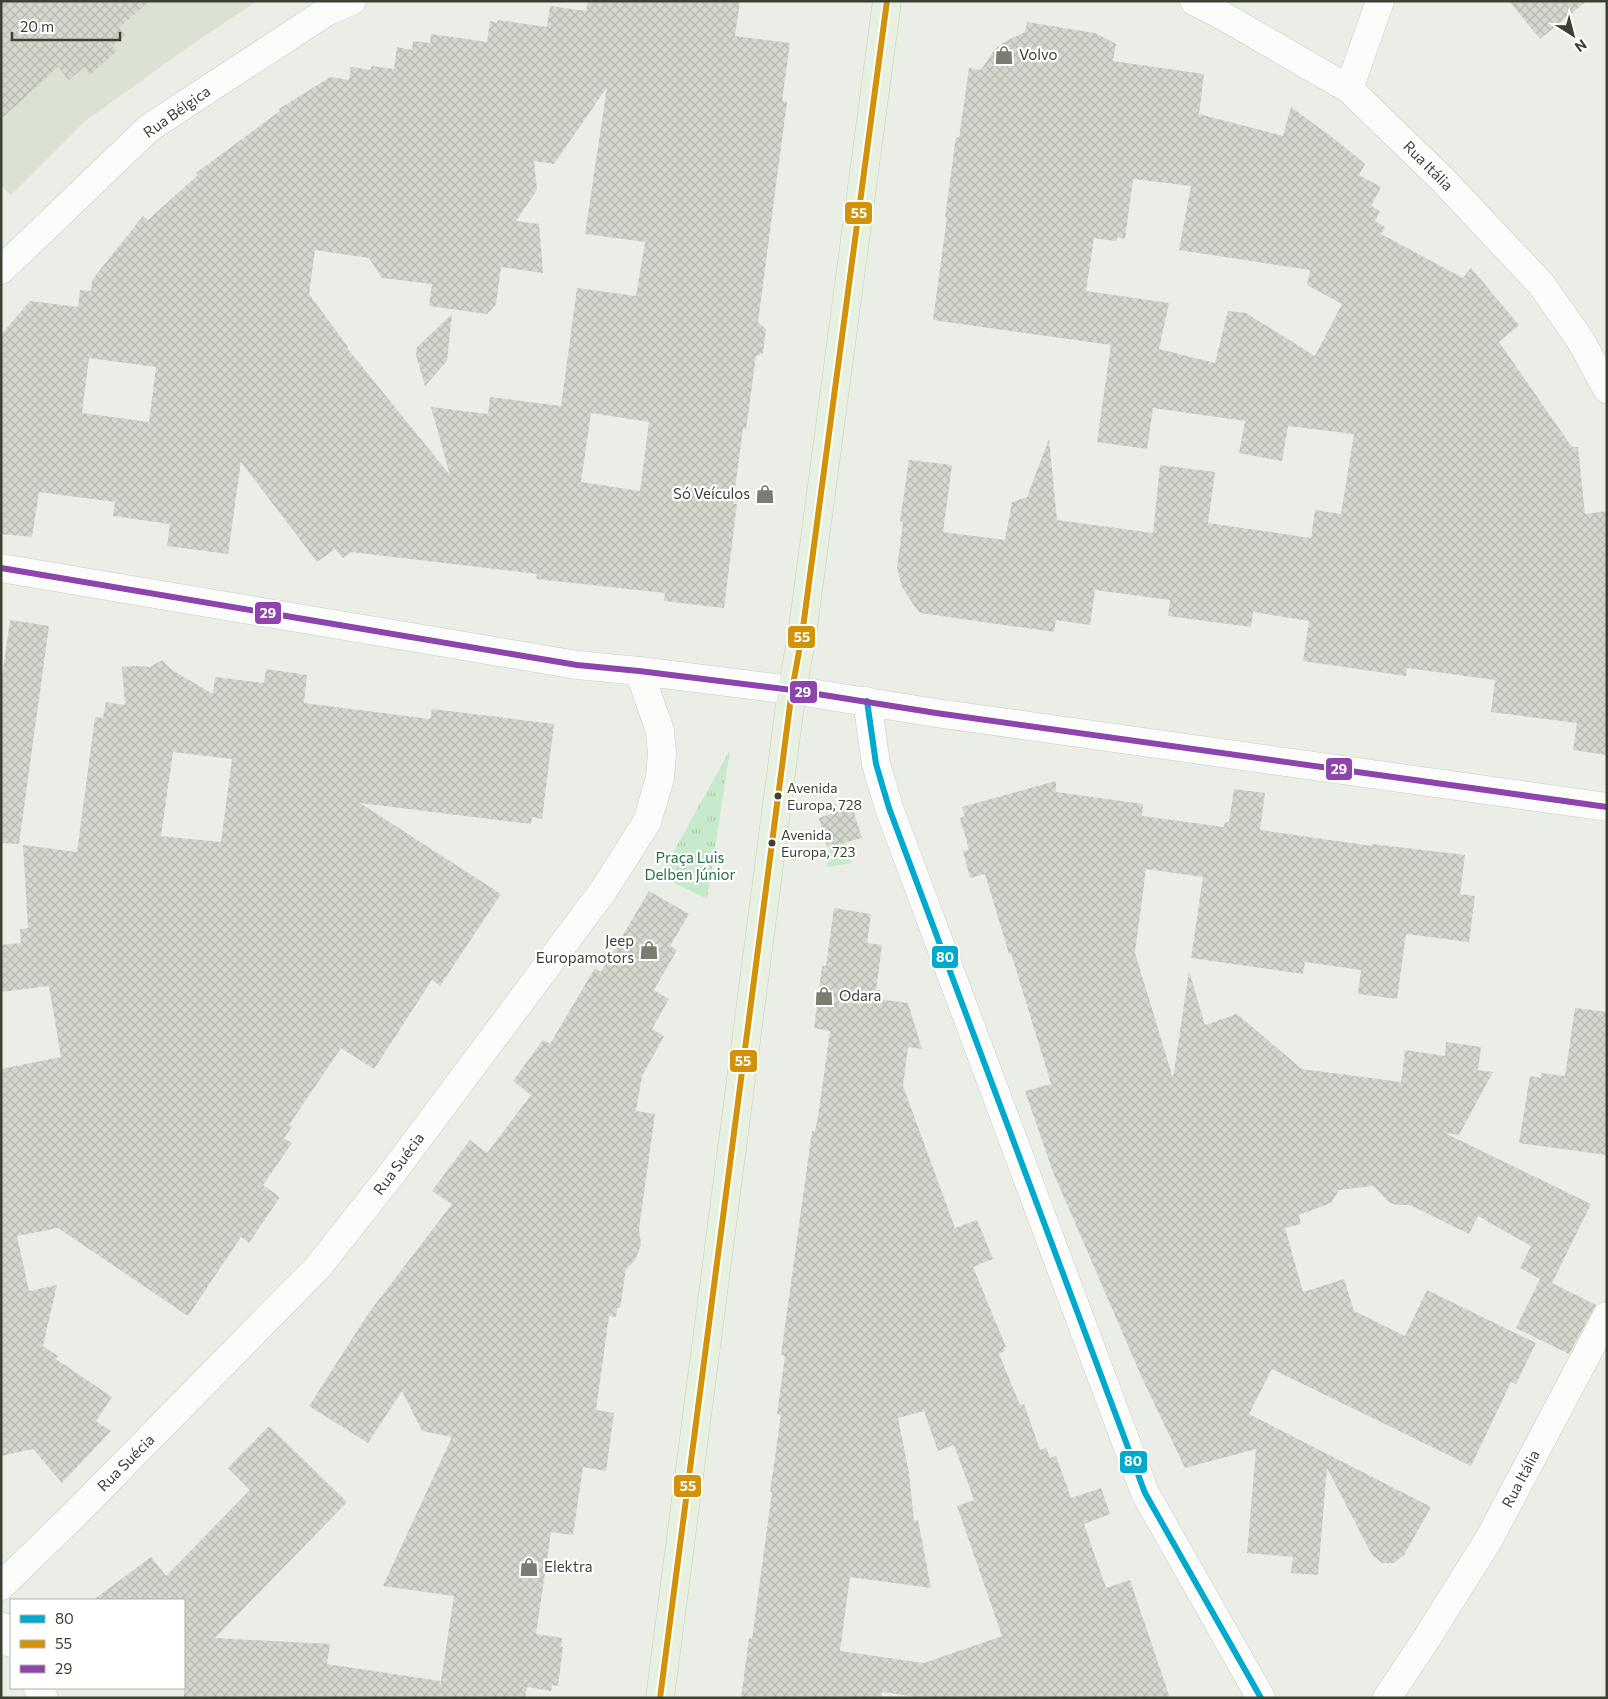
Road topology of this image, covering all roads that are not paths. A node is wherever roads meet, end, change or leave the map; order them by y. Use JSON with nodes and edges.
{"nodes":[{"id":1,"x":352,"y":1,"type":"edge"},
{"id":2,"x":888,"y":1,"type":"edge"},
{"id":3,"x":1194,"y":1,"type":"edge"},
{"id":4,"x":1380,"y":1,"type":"edge"},
{"id":5,"x":1349,"y":89,"type":"junction"},
{"id":6,"x":1,"y":270,"type":"edge"},
{"id":7,"x":1607,"y":389,"type":"edge"},
{"id":8,"x":1,"y":568,"type":"edge"},
{"id":9,"x":639,"y":671,"type":"junction"},
{"id":10,"x":792,"y":690,"type":"junction"},
{"id":11,"x":867,"y":702,"type":"junction"},
{"id":12,"x":1607,"y":807,"type":"edge"},
{"id":13,"x":1607,"y":1316,"type":"edge"},
{"id":14,"x":1,"y":1586,"type":"edge"},
{"id":15,"x":1,"y":1626,"type":"edge"},
{"id":16,"x":1427,"y":1638,"type":"junction"},
{"id":17,"x":10,"y":1641,"type":"edge"},
{"id":18,"x":1261,"y":1695,"type":"edge"},
{"id":19,"x":660,"y":1698,"type":"edge"},
{"id":20,"x":1371,"y":1698,"type":"edge"},
{"id":21,"x":1387,"y":1698,"type":"edge"}],
"edges":[{"from":1,"to":6,"type":"street","name":"Rua Bélgica"},
{"from":2,"to":10,"type":"main road"},
{"from":3,"to":5,"type":"street","name":"Rua Itália"},
{"from":4,"to":5,"type":"street"},
{"from":5,"to":7,"type":"street","name":"Rua Itália"},
{"from":8,"to":9,"type":"street"},
{"from":9,"to":10,"type":"street"},
{"from":9,"to":14,"type":"street","name":"Rua Suécia"},
{"from":10,"to":11,"type":"street"},
{"from":10,"to":19,"type":"main road"},
{"from":11,"to":12,"type":"street"},
{"from":11,"to":18,"type":"street"},
{"from":13,"to":16,"type":"street","name":"Rua Itália"},
{"from":15,"to":17,"type":"street"},
{"from":16,"to":20,"type":"street","name":"Rua Itália"},
{"from":16,"to":21,"type":"street","name":"Rua Itália"}]}
